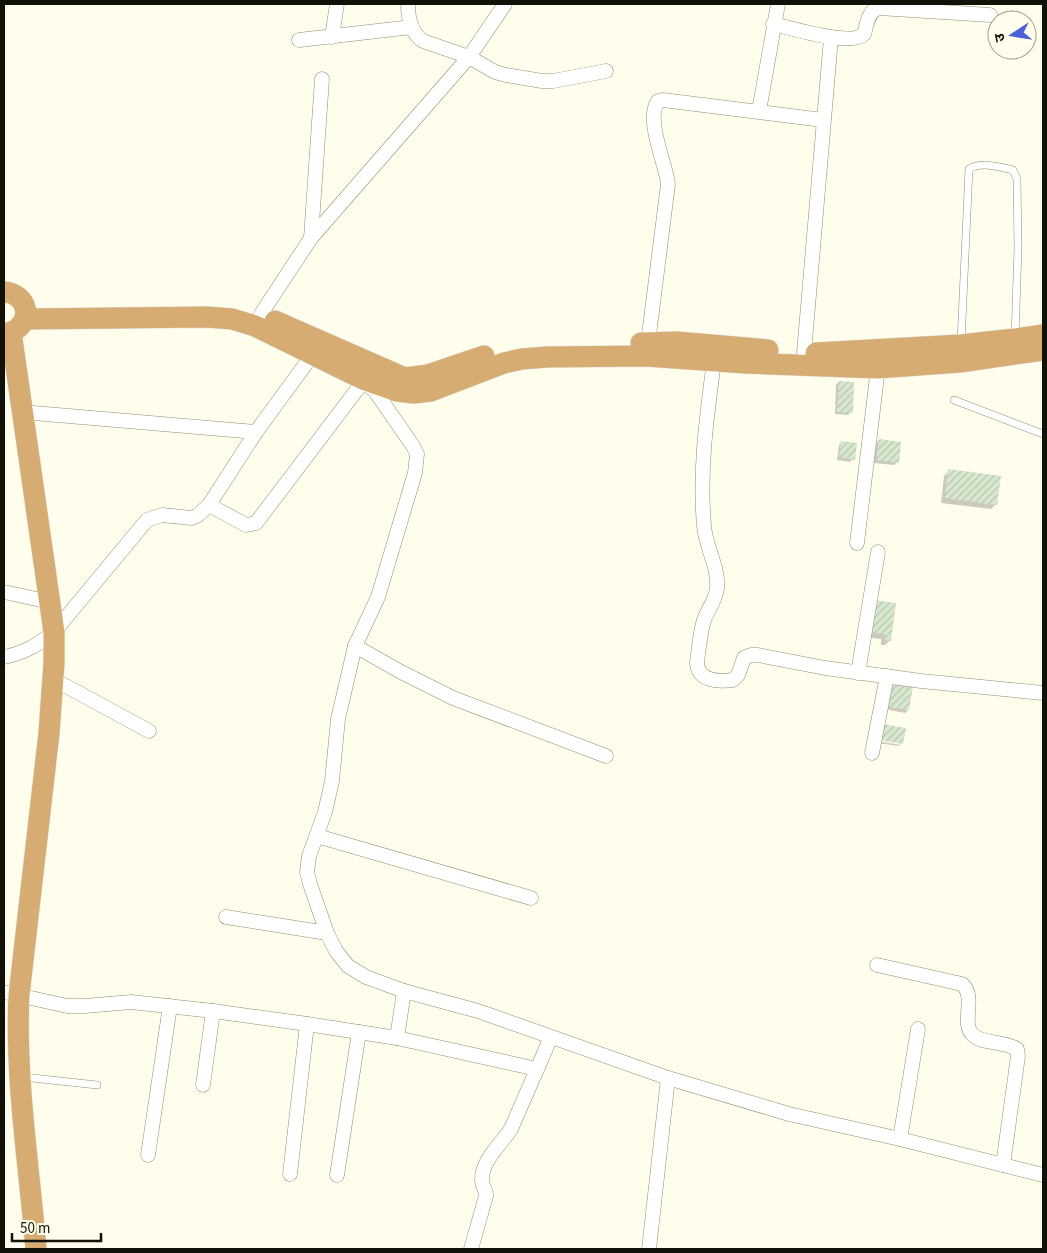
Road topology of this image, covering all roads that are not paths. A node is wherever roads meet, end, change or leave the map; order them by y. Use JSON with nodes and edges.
{"nodes":[{"id":1,"x":337,"y":4,"type":"edge"},
{"id":2,"x":408,"y":4,"type":"edge"},
{"id":3,"x":505,"y":4,"type":"edge"},
{"id":4,"x":778,"y":4,"type":"edge"},
{"id":5,"x":987,"y":16,"type":"edge"},
{"id":6,"x":774,"y":24,"type":"junction"},
{"id":7,"x":412,"y":27,"type":"junction"},
{"id":8,"x":332,"y":36,"type":"junction"},
{"id":9,"x":831,"y":38,"type":"junction"},
{"id":10,"x":300,"y":40,"type":"dead end"},
{"id":11,"x":469,"y":57,"type":"junction"},
{"id":12,"x":606,"y":71,"type":"dead end"},
{"id":13,"x":322,"y":79,"type":"dead end"},
{"id":14,"x":759,"y":111,"type":"junction"},
{"id":15,"x":823,"y":120,"type":"junction"},
{"id":16,"x":311,"y":238,"type":"junction"},
{"id":17,"x":4,"y":288,"type":"edge"},
{"id":18,"x":261,"y":314,"type":"junction"},
{"id":19,"x":16,"y":322,"type":"edge"},
{"id":20,"x":1043,"y":335,"type":"edge"},
{"id":21,"x":1015,"y":339,"type":"junction"},
{"id":22,"x":648,"y":343,"type":"junction"},
{"id":23,"x":960,"y":344,"type":"junction"},
{"id":24,"x":1043,"y":350,"type":"edge"},
{"id":25,"x":804,"y":353,"type":"junction"},
{"id":26,"x":313,"y":354,"type":"junction"},
{"id":27,"x":714,"y":361,"type":"junction"},
{"id":28,"x":878,"y":368,"type":"junction"},
{"id":29,"x":954,"y":400,"type":"dead end"},
{"id":30,"x":22,"y":412,"type":"junction"},
{"id":31,"x":256,"y":432,"type":"junction"},
{"id":32,"x":1043,"y":434,"type":"edge"},
{"id":33,"x":209,"y":505,"type":"junction"},
{"id":34,"x":857,"y":543,"type":"dead end"},
{"id":35,"x":878,"y":552,"type":"dead end"},
{"id":36,"x":4,"y":592,"type":"edge"},
{"id":37,"x":50,"y":602,"type":"junction"},
{"id":38,"x":54,"y":632,"type":"junction"},
{"id":39,"x":355,"y":646,"type":"junction"},
{"id":40,"x":4,"y":657,"type":"edge"},
{"id":41,"x":858,"y":672,"type":"junction"},
{"id":42,"x":887,"y":676,"type":"junction"},
{"id":43,"x":53,"y":679,"type":"junction"},
{"id":44,"x":1043,"y":693,"type":"edge"},
{"id":45,"x":149,"y":731,"type":"dead end"},
{"id":46,"x":872,"y":753,"type":"dead end"},
{"id":47,"x":606,"y":756,"type":"dead end"},
{"id":48,"x":317,"y":836,"type":"junction"},
{"id":49,"x":531,"y":898,"type":"dead end"},
{"id":50,"x":226,"y":917,"type":"dead end"},
{"id":51,"x":327,"y":933,"type":"junction"},
{"id":52,"x":877,"y":965,"type":"dead end"},
{"id":53,"x":404,"y":991,"type":"junction"},
{"id":54,"x":11,"y":993,"type":"edge"},
{"id":55,"x":170,"y":1006,"type":"junction"},
{"id":56,"x":212,"y":1011,"type":"junction"},
{"id":57,"x":307,"y":1024,"type":"junction"},
{"id":58,"x":918,"y":1029,"type":"dead end"},
{"id":59,"x":360,"y":1032,"type":"junction"},
{"id":60,"x":396,"y":1038,"type":"junction"},
{"id":61,"x":551,"y":1038,"type":"junction"},
{"id":62,"x":537,"y":1069,"type":"junction"},
{"id":63,"x":19,"y":1076,"type":"junction"},
{"id":64,"x":668,"y":1078,"type":"junction"},
{"id":65,"x":97,"y":1085,"type":"dead end"},
{"id":66,"x":203,"y":1085,"type":"dead end"},
{"id":67,"x":900,"y":1139,"type":"junction"},
{"id":68,"x":148,"y":1155,"type":"dead end"},
{"id":69,"x":1003,"y":1165,"type":"junction"},
{"id":70,"x":290,"y":1174,"type":"dead end"},
{"id":71,"x":1043,"y":1174,"type":"edge"},
{"id":72,"x":337,"y":1175,"type":"dead end"},
{"id":73,"x":36,"y":1249,"type":"edge"},
{"id":74,"x":471,"y":1249,"type":"edge"},
{"id":75,"x":650,"y":1249,"type":"edge"}],
"edges":[{"from":1,"to":8,"type":"street"},
{"from":2,"to":7,"type":"street"},
{"from":3,"to":11,"type":"street"},
{"from":4,"to":6,"type":"street"},
{"from":5,"to":9,"type":"street"},
{"from":6,"to":9,"type":"street"},
{"from":6,"to":14,"type":"street"},
{"from":7,"to":8,"type":"street"},
{"from":7,"to":11,"type":"street"},
{"from":8,"to":10,"type":"street"},
{"from":9,"to":15,"type":"street"},
{"from":11,"to":12,"type":"street"},
{"from":11,"to":16,"type":"street"},
{"from":13,"to":16,"type":"street"},
{"from":14,"to":15,"type":"street"},
{"from":14,"to":22,"type":"street"},
{"from":15,"to":25,"type":"street"},
{"from":16,"to":18,"type":"street"},
{"from":17,"to":19,"type":"main road"},
{"from":18,"to":19,"type":"main road"},
{"from":18,"to":22,"type":"main road"},
{"from":19,"to":26,"type":"main road"},
{"from":19,"to":30,"type":"main road"},
{"from":20,"to":21,"type":"main road"},
{"from":21,"to":23,"type":"main road"},
{"from":21,"to":23,"type":"lane"},
{"from":22,"to":25,"type":"main road"},
{"from":23,"to":25,"type":"main road"},
{"from":24,"to":28,"type":"main road"},
{"from":26,"to":27,"type":"main road"},
{"from":26,"to":31,"type":"street"},
{"from":27,"to":28,"type":"main road"},
{"from":27,"to":41,"type":"street"},
{"from":28,"to":34,"type":"street"},
{"from":29,"to":32,"type":"lane"},
{"from":30,"to":31,"type":"street"},
{"from":30,"to":37,"type":"main road"},
{"from":31,"to":33,"type":"street"},
{"from":33,"to":38,"type":"street"},
{"from":33,"to":39,"type":"street"},
{"from":35,"to":41,"type":"street"},
{"from":36,"to":37,"type":"street"},
{"from":37,"to":38,"type":"main road"},
{"from":38,"to":40,"type":"street"},
{"from":38,"to":43,"type":"main road"},
{"from":39,"to":47,"type":"street"},
{"from":39,"to":48,"type":"street"},
{"from":41,"to":42,"type":"street"},
{"from":42,"to":44,"type":"street"},
{"from":42,"to":46,"type":"street"},
{"from":43,"to":45,"type":"street"},
{"from":43,"to":54,"type":"main road"},
{"from":48,"to":49,"type":"street"},
{"from":48,"to":51,"type":"street"},
{"from":50,"to":51,"type":"street"},
{"from":51,"to":53,"type":"street"},
{"from":52,"to":69,"type":"street"},
{"from":53,"to":60,"type":"street"},
{"from":53,"to":61,"type":"street"},
{"from":54,"to":55,"type":"street"},
{"from":54,"to":63,"type":"main road"},
{"from":55,"to":56,"type":"street"},
{"from":55,"to":68,"type":"street"},
{"from":56,"to":57,"type":"street"},
{"from":56,"to":66,"type":"street"},
{"from":57,"to":59,"type":"street"},
{"from":57,"to":70,"type":"street"},
{"from":58,"to":67,"type":"street"},
{"from":59,"to":60,"type":"street"},
{"from":59,"to":72,"type":"street"},
{"from":60,"to":62,"type":"street"},
{"from":61,"to":62,"type":"street"},
{"from":61,"to":64,"type":"street"},
{"from":62,"to":74,"type":"street"},
{"from":63,"to":65,"type":"lane"},
{"from":63,"to":73,"type":"main road"},
{"from":64,"to":67,"type":"street"},
{"from":64,"to":75,"type":"street"},
{"from":67,"to":69,"type":"street"},
{"from":69,"to":71,"type":"street"}]}
